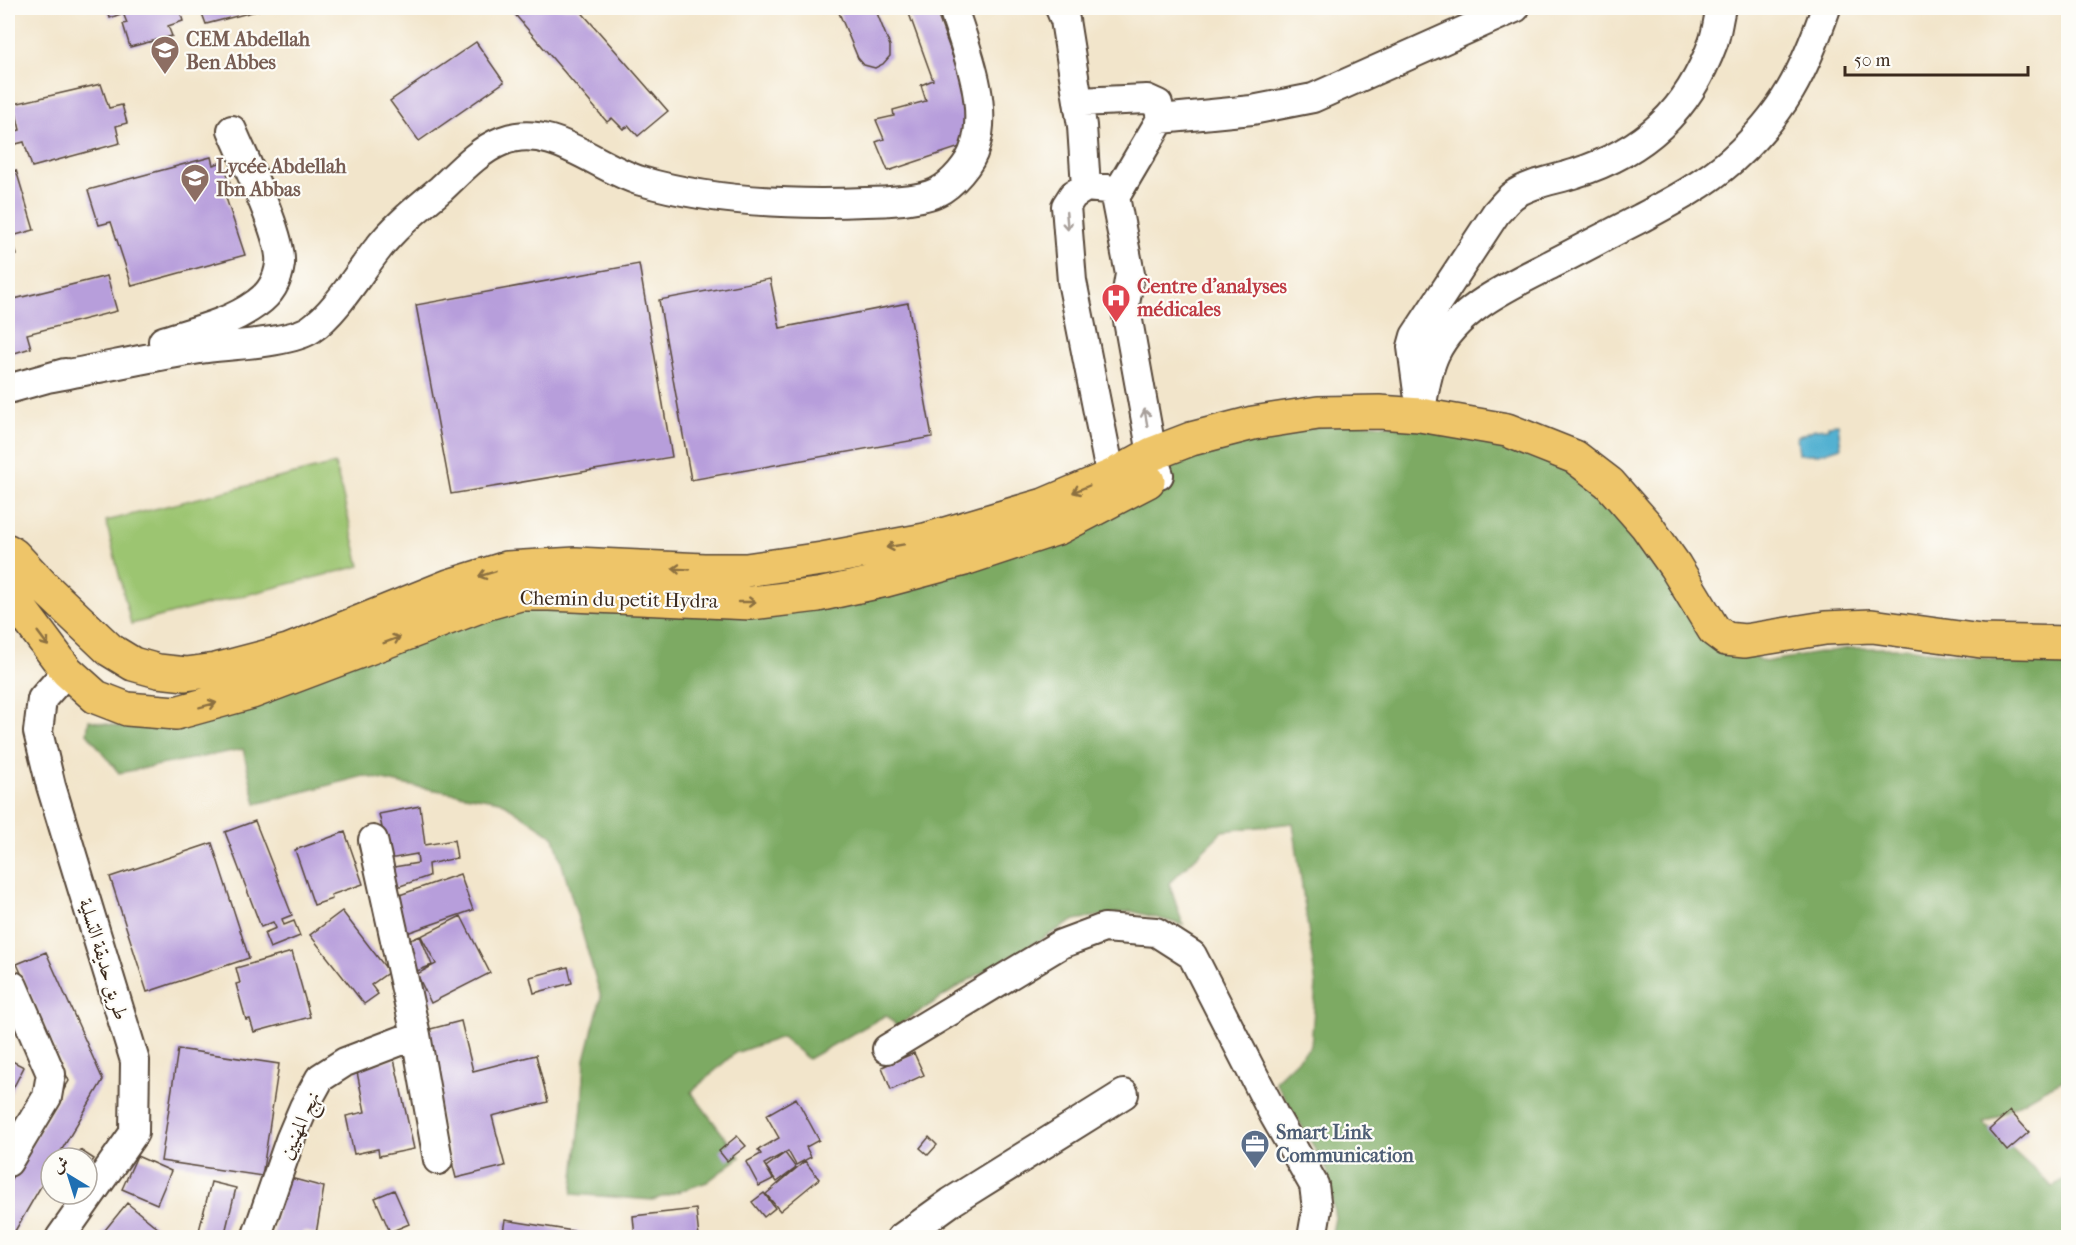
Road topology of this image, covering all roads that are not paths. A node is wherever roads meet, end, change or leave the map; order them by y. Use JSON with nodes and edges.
{"nodes":[{"id":1,"x":953,"y":8,"type":"edge"},
{"id":2,"x":1060,"y":8,"type":"edge"},
{"id":3,"x":1515,"y":8,"type":"edge"},
{"id":4,"x":1720,"y":8,"type":"edge"},
{"id":5,"x":1826,"y":8,"type":"edge"},
{"id":6,"x":1078,"y":102,"type":"junction"},
{"id":7,"x":1161,"y":118,"type":"junction"},
{"id":8,"x":232,"y":130,"type":"dead end"},
{"id":9,"x":1086,"y":187,"type":"junction"},
{"id":10,"x":1115,"y":197,"type":"junction"},
{"id":11,"x":47,"y":378,"type":"junction"},
{"id":12,"x":8,"y":389,"type":"edge"},
{"id":13,"x":1420,"y":415,"type":"junction"},
{"id":14,"x":1155,"y":465,"type":"junction"},
{"id":15,"x":1114,"y":488,"type":"junction"},
{"id":16,"x":8,"y":551,"type":"edge"},
{"id":17,"x":8,"y":592,"type":"edge"},
{"id":18,"x":2068,"y":643,"type":"edge"},
{"id":19,"x":67,"y":671,"type":"junction"},
{"id":20,"x":373,"y":840,"type":"dead end"},
{"id":21,"x":13,"y":986,"type":"dead end"},
{"id":22,"x":416,"y":1035,"type":"junction"},
{"id":23,"x":887,"y":1049,"type":"dead end"},
{"id":24,"x":1124,"y":1094,"type":"dead end"},
{"id":25,"x":438,"y":1160,"type":"dead end"},
{"id":26,"x":8,"y":1162,"type":"edge"},
{"id":27,"x":60,"y":1238,"type":"edge"},
{"id":28,"x":256,"y":1238,"type":"edge"},
{"id":29,"x":901,"y":1238,"type":"edge"},
{"id":30,"x":1312,"y":1238,"type":"edge"}],
"edges":[{"from":1,"to":11,"type":"street"},
{"from":2,"to":6,"type":"street"},
{"from":3,"to":7,"type":"street"},
{"from":4,"to":13,"type":"street"},
{"from":5,"to":13,"type":"street"},
{"from":6,"to":7,"type":"street"},
{"from":6,"to":9,"type":"street"},
{"from":7,"to":10,"type":"street"},
{"from":8,"to":11,"type":"street"},
{"from":9,"to":10,"type":"street"},
{"from":9,"to":15,"type":"street","one_way":true},
{"from":14,"to":10,"type":"street","one_way":true},
{"from":11,"to":12,"type":"street"},
{"from":13,"to":14,"type":"main road","name":"Chemin du petit Hydra"},
{"from":13,"to":18,"type":"main road","name":"Chemin du petit Hydra"},
{"from":14,"to":15,"type":"main road","name":"Chemin du petit Hydra"},
{"from":15,"to":16,"type":"main road","name":"Chemin du petit Hydra","one_way":true},
{"from":19,"to":15,"type":"main road","name":"Chemin du petit Hydra","one_way":true},
{"from":17,"to":19,"type":"main road","name":"Chemin du petit Hydra","one_way":true},
{"from":19,"to":27,"type":"street","name":"طريق حديقة التسلية"},
{"from":20,"to":22,"type":"street"},
{"from":21,"to":26,"type":"street"},
{"from":22,"to":25,"type":"street"},
{"from":22,"to":28,"type":"street","name":"نهج المهنيين"},
{"from":23,"to":30,"type":"street"},
{"from":24,"to":29,"type":"street"}]}
